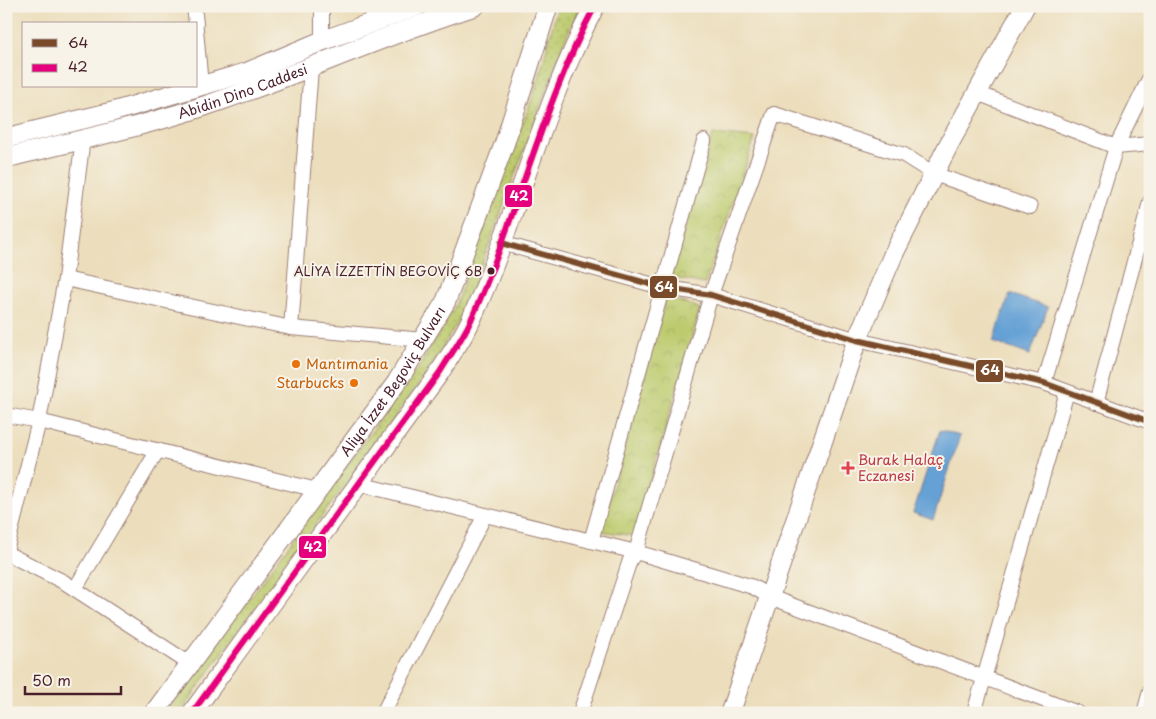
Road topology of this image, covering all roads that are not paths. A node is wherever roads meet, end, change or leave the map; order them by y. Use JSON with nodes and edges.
{"nodes":[{"id":1,"x":194,"y":6,"type":"edge"},
{"id":2,"x":322,"y":6,"type":"edge"},
{"id":3,"x":474,"y":6,"type":"edge"},
{"id":4,"x":548,"y":6,"type":"edge"},
{"id":5,"x":595,"y":6,"type":"edge"},
{"id":6,"x":1025,"y":6,"type":"edge"},
{"id":7,"x":415,"y":7,"type":"edge"},
{"id":8,"x":196,"y":22,"type":"edge"},
{"id":9,"x":322,"y":41,"type":"junction"},
{"id":10,"x":198,"y":52,"type":"edge"},
{"id":11,"x":311,"y":68,"type":"junction"},
{"id":12,"x":1150,"y":77,"type":"edge"},
{"id":13,"x":201,"y":86,"type":"junction"},
{"id":14,"x":198,"y":87,"type":"edge"},
{"id":15,"x":194,"y":88,"type":"edge"},
{"id":16,"x":977,"y":93,"type":"junction"},
{"id":17,"x":6,"y":138,"type":"edge"},
{"id":18,"x":83,"y":138,"type":"junction"},
{"id":19,"x":704,"y":141,"type":"dead end"},
{"id":20,"x":1150,"y":144,"type":"edge"},
{"id":21,"x":1116,"y":147,"type":"junction"},
{"id":22,"x":6,"y":158,"type":"edge"},
{"id":23,"x":934,"y":174,"type":"junction"},
{"id":24,"x":1150,"y":202,"type":"edge"},
{"id":25,"x":1030,"y":207,"type":"dead end"},
{"id":26,"x":500,"y":243,"type":"junction"},
{"id":27,"x":65,"y":279,"type":"junction"},
{"id":28,"x":661,"y":287,"type":"junction"},
{"id":29,"x":711,"y":295,"type":"junction"},
{"id":30,"x":292,"y":328,"type":"junction"},
{"id":31,"x":424,"y":340,"type":"junction"},
{"id":32,"x":857,"y":340,"type":"junction"},
{"id":33,"x":1044,"y":383,"type":"junction"},
{"id":34,"x":1067,"y":392,"type":"junction"},
{"id":35,"x":1096,"y":402,"type":"junction"},
{"id":36,"x":6,"y":414,"type":"edge"},
{"id":37,"x":38,"y":421,"type":"junction"},
{"id":38,"x":1150,"y":422,"type":"edge"},
{"id":39,"x":158,"y":450,"type":"junction"},
{"id":40,"x":360,"y":484,"type":"junction"},
{"id":41,"x":316,"y":490,"type":"junction"},
{"id":42,"x":485,"y":516,"type":"junction"},
{"id":43,"x":591,"y":541,"type":"junction"},
{"id":44,"x":6,"y":552,"type":"edge"},
{"id":45,"x":636,"y":552,"type":"junction"},
{"id":46,"x":75,"y":589,"type":"junction"},
{"id":47,"x":770,"y":597,"type":"junction"},
{"id":48,"x":190,"y":664,"type":"junction"},
{"id":49,"x":985,"y":678,"type":"junction"},
{"id":50,"x":1150,"y":691,"type":"edge"},
{"id":51,"x":154,"y":713,"type":"edge"},
{"id":52,"x":192,"y":713,"type":"edge"},
{"id":53,"x":383,"y":713,"type":"edge"},
{"id":54,"x":580,"y":713,"type":"edge"},
{"id":55,"x":730,"y":713,"type":"edge"},
{"id":56,"x":974,"y":713,"type":"edge"},
{"id":57,"x":1078,"y":713,"type":"edge"},
{"id":58,"x":1144,"y":713,"type":"edge"}],
"edges":[{"from":1,"to":8,"type":"street"},
{"from":2,"to":9,"type":"street"},
{"from":3,"to":11,"type":"main road","name":"Abidin Dino Caddesi"},
{"from":4,"to":31,"type":"main road","name":"Aliya İzzet Begoviç Bulvarı"},
{"from":5,"to":26,"type":"main road"},
{"from":6,"to":16,"type":"main road"},
{"from":7,"to":9,"type":"main road","name":"Abidin Dino Caddesi"},
{"from":9,"to":13,"type":"main road","name":"Abidin Dino Caddesi"},
{"from":10,"to":13,"type":"street"},
{"from":11,"to":18,"type":"main road","name":"Abidin Dino Caddesi"},
{"from":11,"to":30,"type":"street"},
{"from":12,"to":21,"type":"street"},
{"from":13,"to":14,"type":"main road","name":"Abidin Dino Caddesi"},
{"from":15,"to":17,"type":"main road","name":"Abidin Dino Caddesi"},
{"from":16,"to":21,"type":"street"},
{"from":16,"to":23,"type":"main road"},
{"from":18,"to":22,"type":"main road","name":"Abidin Dino Caddesi"},
{"from":18,"to":27,"type":"street"},
{"from":19,"to":28,"type":"street"},
{"from":20,"to":21,"type":"street"},
{"from":21,"to":33,"type":"street"},
{"from":23,"to":25,"type":"street"},
{"from":23,"to":29,"type":"street"},
{"from":23,"to":32,"type":"main road"},
{"from":24,"to":35,"type":"street"},
{"from":26,"to":28,"type":"street"},
{"from":26,"to":40,"type":"main road"},
{"from":27,"to":30,"type":"street"},
{"from":27,"to":37,"type":"street"},
{"from":28,"to":29,"type":"street"},
{"from":28,"to":43,"type":"street"},
{"from":29,"to":32,"type":"street"},
{"from":29,"to":45,"type":"street"},
{"from":30,"to":31,"type":"street"},
{"from":31,"to":41,"type":"main road","name":"Aliya İzzet Begoviç Bulvarı"},
{"from":32,"to":33,"type":"street"},
{"from":32,"to":47,"type":"main road"},
{"from":33,"to":34,"type":"street"},
{"from":34,"to":35,"type":"street"},
{"from":34,"to":49,"type":"street"},
{"from":35,"to":38,"type":"street"},
{"from":36,"to":37,"type":"street"},
{"from":37,"to":39,"type":"street"},
{"from":37,"to":44,"type":"street"},
{"from":39,"to":41,"type":"street"},
{"from":39,"to":46,"type":"street"},
{"from":40,"to":42,"type":"street"},
{"from":40,"to":52,"type":"main road"},
{"from":41,"to":48,"type":"main road","name":"Aliya İzzet Begoviç Bulvarı"},
{"from":42,"to":43,"type":"street"},
{"from":42,"to":53,"type":"street"},
{"from":43,"to":45,"type":"street"},
{"from":44,"to":46,"type":"street"},
{"from":45,"to":47,"type":"street"},
{"from":45,"to":54,"type":"street"},
{"from":46,"to":48,"type":"street"},
{"from":47,"to":49,"type":"street"},
{"from":47,"to":55,"type":"main road"},
{"from":48,"to":51,"type":"main road","name":"Aliya İzzet Begoviç Bulvarı"},
{"from":49,"to":56,"type":"street"},
{"from":49,"to":57,"type":"street"},
{"from":50,"to":58,"type":"street"}]}
